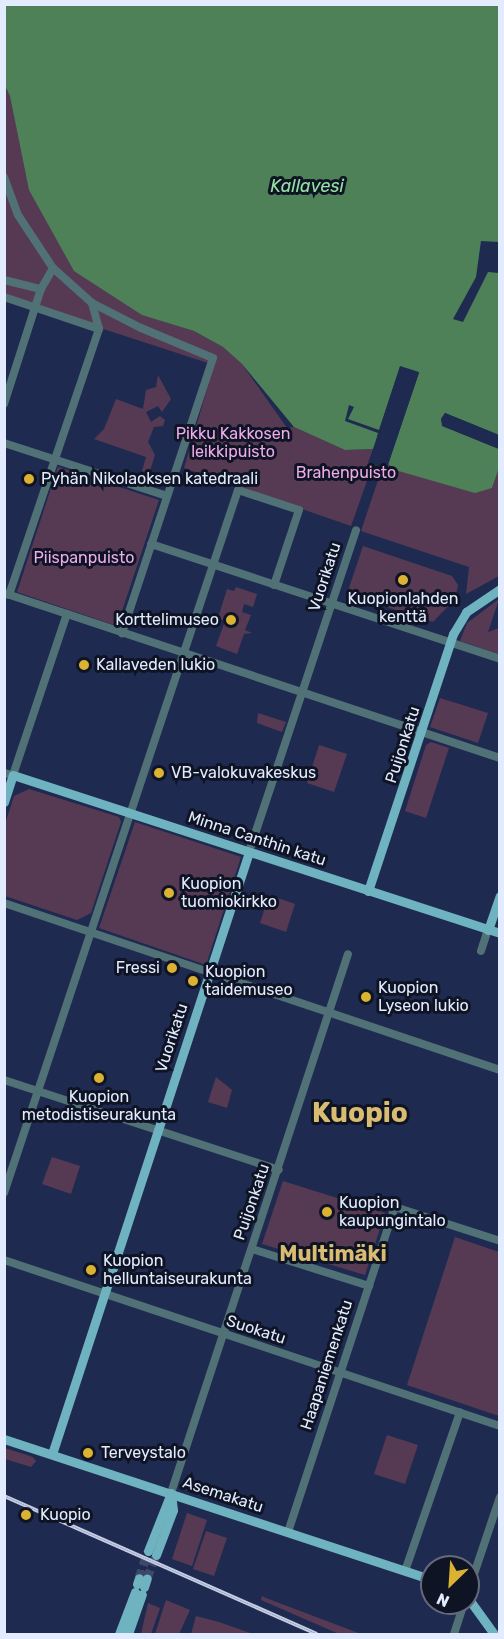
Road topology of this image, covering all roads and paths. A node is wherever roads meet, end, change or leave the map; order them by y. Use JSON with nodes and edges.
{"nodes":[{"id":1,"x":4,"y":177,"type":"edge"},
{"id":2,"x":52,"y":268,"type":"junction"},
{"id":3,"x":4,"y":280,"type":"edge"},
{"id":4,"x":41,"y":290,"type":"junction"},
{"id":5,"x":4,"y":297,"type":"edge"},
{"id":6,"x":92,"y":303,"type":"junction"},
{"id":7,"x":35,"y":308,"type":"junction"},
{"id":8,"x":99,"y":329,"type":"junction"},
{"id":9,"x":4,"y":404,"type":"edge"},
{"id":10,"x":4,"y":443,"type":"edge"},
{"id":11,"x":56,"y":460,"type":"junction"},
{"id":12,"x":167,"y":496,"type":"junction"},
{"id":13,"x":356,"y":530,"type":"dead end"},
{"id":14,"x":151,"y":544,"type":"junction"},
{"id":15,"x":213,"y":565,"type":"junction"},
{"id":16,"x":274,"y":585,"type":"junction"},
{"id":17,"x":500,"y":589,"type":"edge"},
{"id":18,"x":7,"y":594,"type":"edge"},
{"id":19,"x":332,"y":604,"type":"junction"},
{"id":20,"x":67,"y":614,"type":"junction"},
{"id":21,"x":122,"y":633,"type":"junction"},
{"id":22,"x":451,"y":643,"type":"junction"},
{"id":23,"x":183,"y":653,"type":"junction"},
{"id":24,"x":500,"y":658,"type":"edge"},
{"id":25,"x":302,"y":693,"type":"junction"},
{"id":26,"x":422,"y":733,"type":"junction"},
{"id":27,"x":500,"y":758,"type":"edge"},
{"id":28,"x":9,"y":774,"type":"edge"},
{"id":29,"x":4,"y":802,"type":"edge"},
{"id":30,"x":130,"y":813,"type":"junction"},
{"id":31,"x":249,"y":852,"type":"junction"},
{"id":32,"x":369,"y":891,"type":"junction"},
{"id":33,"x":500,"y":896,"type":"edge"},
{"id":34,"x":4,"y":903,"type":"edge"},
{"id":35,"x":488,"y":930,"type":"junction"},
{"id":36,"x":91,"y":932,"type":"junction"},
{"id":37,"x":500,"y":933,"type":"edge"},
{"id":38,"x":481,"y":951,"type":"dead end"},
{"id":39,"x":348,"y":954,"type":"dead end"},
{"id":40,"x":212,"y":973,"type":"junction"},
{"id":41,"x":329,"y":1013,"type":"junction"},
{"id":42,"x":500,"y":1070,"type":"edge"},
{"id":43,"x":4,"y":1080,"type":"edge"},
{"id":44,"x":38,"y":1091,"type":"junction"},
{"id":45,"x":158,"y":1131,"type":"junction"},
{"id":46,"x":279,"y":1170,"type":"junction"},
{"id":47,"x":4,"y":1192,"type":"edge"},
{"id":48,"x":500,"y":1240,"type":"edge"},
{"id":49,"x":252,"y":1249,"type":"junction"},
{"id":50,"x":4,"y":1260,"type":"edge"},
{"id":51,"x":369,"y":1286,"type":"junction"},
{"id":52,"x":104,"y":1294,"type":"junction"},
{"id":53,"x":223,"y":1333,"type":"junction"},
{"id":54,"x":341,"y":1372,"type":"junction"},
{"id":55,"x":460,"y":1412,"type":"junction"},
{"id":56,"x":500,"y":1426,"type":"edge"},
{"id":57,"x":4,"y":1438,"type":"edge"},
{"id":58,"x":52,"y":1454,"type":"junction"},
{"id":59,"x":171,"y":1493,"type":"junction"},
{"id":60,"x":500,"y":1497,"type":"edge"},
{"id":61,"x":288,"y":1532,"type":"junction"},
{"id":62,"x":152,"y":1553,"type":"tunnel mouth"},
{"id":63,"x":480,"y":1556,"type":"edge"},
{"id":64,"x":405,"y":1571,"type":"junction"},
{"id":65,"x":420,"y":1576,"type":"edge"},
{"id":66,"x":460,"y":1615,"type":"edge"},
{"id":67,"x":480,"y":1615,"type":"edge"},
{"id":68,"x":119,"y":1635,"type":"edge"},
{"id":69,"x":128,"y":1635,"type":"edge"},
{"id":70,"x":454,"y":1635,"type":"edge"},
{"id":71,"x":494,"y":1635,"type":"edge"}],
"edges":[{"from":1,"to":2,"type":"street"},
{"from":2,"to":4,"type":"street"},
{"from":2,"to":6,"type":"street"},
{"from":3,"to":4,"type":"street"},
{"from":4,"to":7,"type":"street"},
{"from":5,"to":7,"type":"street"},
{"from":6,"to":8,"type":"street"},
{"from":6,"to":12,"type":"street"},
{"from":7,"to":8,"type":"street"},
{"from":7,"to":9,"type":"street"},
{"from":8,"to":11,"type":"street"},
{"from":10,"to":11,"type":"street"},
{"from":11,"to":12,"type":"street"},
{"from":11,"to":18,"type":"street"},
{"from":12,"to":14,"type":"street"},
{"from":13,"to":19,"type":"street","name":"Vuorikatu"},
{"from":14,"to":15,"type":"street"},
{"from":14,"to":21,"type":"street"},
{"from":15,"to":16,"type":"street"},
{"from":15,"to":16,"type":"street"},
{"from":15,"to":23,"type":"street"},
{"from":16,"to":19,"type":"street"},
{"from":17,"to":22,"type":"main road","name":"Puijonkatu"},
{"from":18,"to":20,"type":"street"},
{"from":19,"to":22,"type":"street"},
{"from":19,"to":25,"type":"street","name":"Vuorikatu"},
{"from":20,"to":21,"type":"street"},
{"from":20,"to":28,"type":"street"},
{"from":21,"to":23,"type":"street"},
{"from":22,"to":24,"type":"street"},
{"from":22,"to":26,"type":"main road","name":"Puijonkatu"},
{"from":23,"to":25,"type":"street"},
{"from":23,"to":30,"type":"street"},
{"from":25,"to":26,"type":"street"},
{"from":25,"to":31,"type":"street","name":"Vuorikatu"},
{"from":26,"to":27,"type":"street"},
{"from":26,"to":32,"type":"main road","name":"Puijonkatu"},
{"from":28,"to":29,"type":"main road"},
{"from":28,"to":30,"type":"main road","name":"Minna Canthin katu"},
{"from":30,"to":31,"type":"main road","name":"Minna Canthin katu"},
{"from":30,"to":36,"type":"street"},
{"from":31,"to":32,"type":"main road","name":"Minna Canthin katu"},
{"from":31,"to":40,"type":"main road","name":"Vuorikatu"},
{"from":32,"to":35,"type":"main road","name":"Minna Canthin katu"},
{"from":33,"to":35,"type":"main road"},
{"from":34,"to":36,"type":"street"},
{"from":35,"to":37,"type":"main road","name":"Minna Canthin katu"},
{"from":35,"to":38,"type":"street"},
{"from":36,"to":40,"type":"street"},
{"from":36,"to":44,"type":"street"},
{"from":39,"to":41,"type":"street","name":"Puijonkatu"},
{"from":40,"to":41,"type":"street"},
{"from":40,"to":45,"type":"main road","name":"Vuorikatu"},
{"from":41,"to":42,"type":"street"},
{"from":41,"to":46,"type":"street","name":"Puijonkatu"},
{"from":43,"to":44,"type":"street"},
{"from":44,"to":45,"type":"street"},
{"from":44,"to":47,"type":"street"},
{"from":45,"to":46,"type":"street"},
{"from":45,"to":52,"type":"main road","name":"Vuorikatu"},
{"from":46,"to":49,"type":"street","name":"Puijonkatu"},
{"from":48,"to":51,"type":"street","name":"Haapaniemenkatu"},
{"from":49,"to":51,"type":"street"},
{"from":49,"to":53,"type":"street","name":"Puijonkatu"},
{"from":50,"to":52,"type":"street","name":"Suokatu"},
{"from":51,"to":54,"type":"street","name":"Haapaniemenkatu"},
{"from":52,"to":53,"type":"street","name":"Suokatu"},
{"from":52,"to":58,"type":"main road","name":"Vuorikatu"},
{"from":53,"to":54,"type":"street","name":"Suokatu"},
{"from":53,"to":59,"type":"street","name":"Puijonkatu"},
{"from":54,"to":55,"type":"street","name":"Suokatu"},
{"from":54,"to":61,"type":"street","name":"Haapaniemenkatu"},
{"from":55,"to":56,"type":"street","name":"Suokatu"},
{"from":55,"to":64,"type":"street"},
{"from":57,"to":58,"type":"main road","name":"Asemakatu"},
{"from":58,"to":59,"type":"main road","name":"Asemakatu"},
{"from":59,"to":61,"type":"main road","name":"Asemakatu"},
{"from":59,"to":62,"type":"main road","name":"Puijonkatu"},
{"from":60,"to":63,"type":"street"},
{"from":61,"to":64,"type":"main road","name":"Asemakatu"},
{"from":64,"to":65,"type":"main road","name":"Asemakatu"},
{"from":66,"to":70,"type":"street"},
{"from":67,"to":71,"type":"main road"},
{"from":68,"to":69,"type":"main road"}]}
